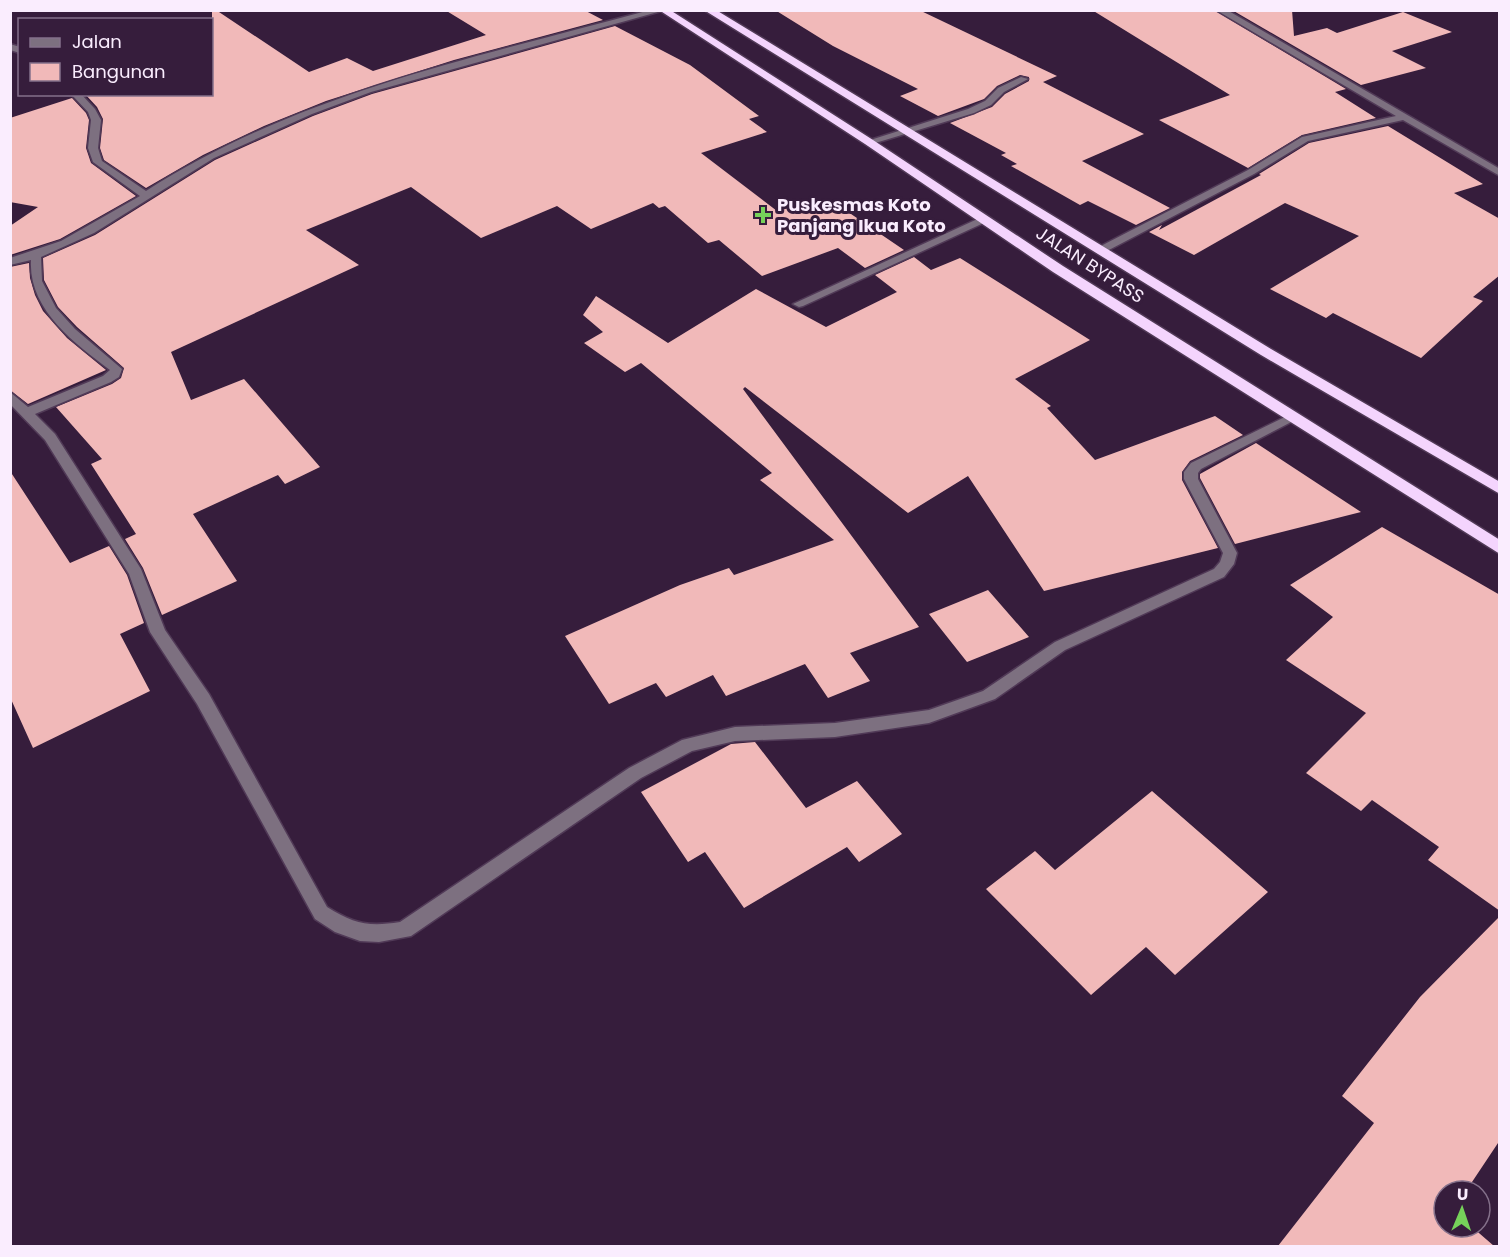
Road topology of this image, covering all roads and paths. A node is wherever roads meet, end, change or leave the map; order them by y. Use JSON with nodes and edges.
{"nodes":[{"id":1,"x":662,"y":10,"type":"edge"},
{"id":2,"x":708,"y":10,"type":"edge"},
{"id":3,"x":1220,"y":10,"type":"edge"},
{"id":4,"x":1024,"y":78,"type":"dead end"},
{"id":5,"x":77,"y":96,"type":"edge"},
{"id":6,"x":1404,"y":117,"type":"junction"},
{"id":7,"x":906,"y":130,"type":"junction"},
{"id":8,"x":869,"y":142,"type":"junction"},
{"id":9,"x":1500,"y":173,"type":"edge"},
{"id":10,"x":145,"y":195,"type":"junction"},
{"id":11,"x":984,"y":219,"type":"junction"},
{"id":12,"x":1101,"y":250,"type":"junction"},
{"id":13,"x":36,"y":256,"type":"junction"},
{"id":14,"x":10,"y":262,"type":"edge"},
{"id":15,"x":799,"y":304,"type":"dead end"},
{"id":16,"x":10,"y":396,"type":"edge"},
{"id":17,"x":25,"y":413,"type":"junction"},
{"id":18,"x":1293,"y":418,"type":"junction"},
{"id":19,"x":1500,"y":489,"type":"edge"},
{"id":20,"x":1500,"y":548,"type":"edge"}],
"edges":[{"from":1,"to":8,"type":"highway","name":"JALAN BYPASS"},
{"from":1,"to":10,"type":"street"},
{"from":2,"to":7,"type":"highway","name":"JALAN BYPASS"},
{"from":3,"to":6,"type":"street"},
{"from":4,"to":7,"type":"street"},
{"from":5,"to":10,"type":"street"},
{"from":6,"to":9,"type":"street"},
{"from":6,"to":12,"type":"street"},
{"from":7,"to":8,"type":"street"},
{"from":7,"to":12,"type":"highway","name":"JALAN BYPASS"},
{"from":8,"to":11,"type":"highway","name":"JALAN BYPASS"},
{"from":10,"to":13,"type":"street"},
{"from":11,"to":15,"type":"street"},
{"from":11,"to":18,"type":"highway","name":"JALAN BYPASS"},
{"from":12,"to":19,"type":"highway","name":"JALAN BYPASS"},
{"from":13,"to":14,"type":"street"},
{"from":13,"to":17,"type":"street"},
{"from":16,"to":17,"type":"street"},
{"from":17,"to":18,"type":"street"},
{"from":18,"to":20,"type":"highway","name":"JALAN BYPASS"}]}
